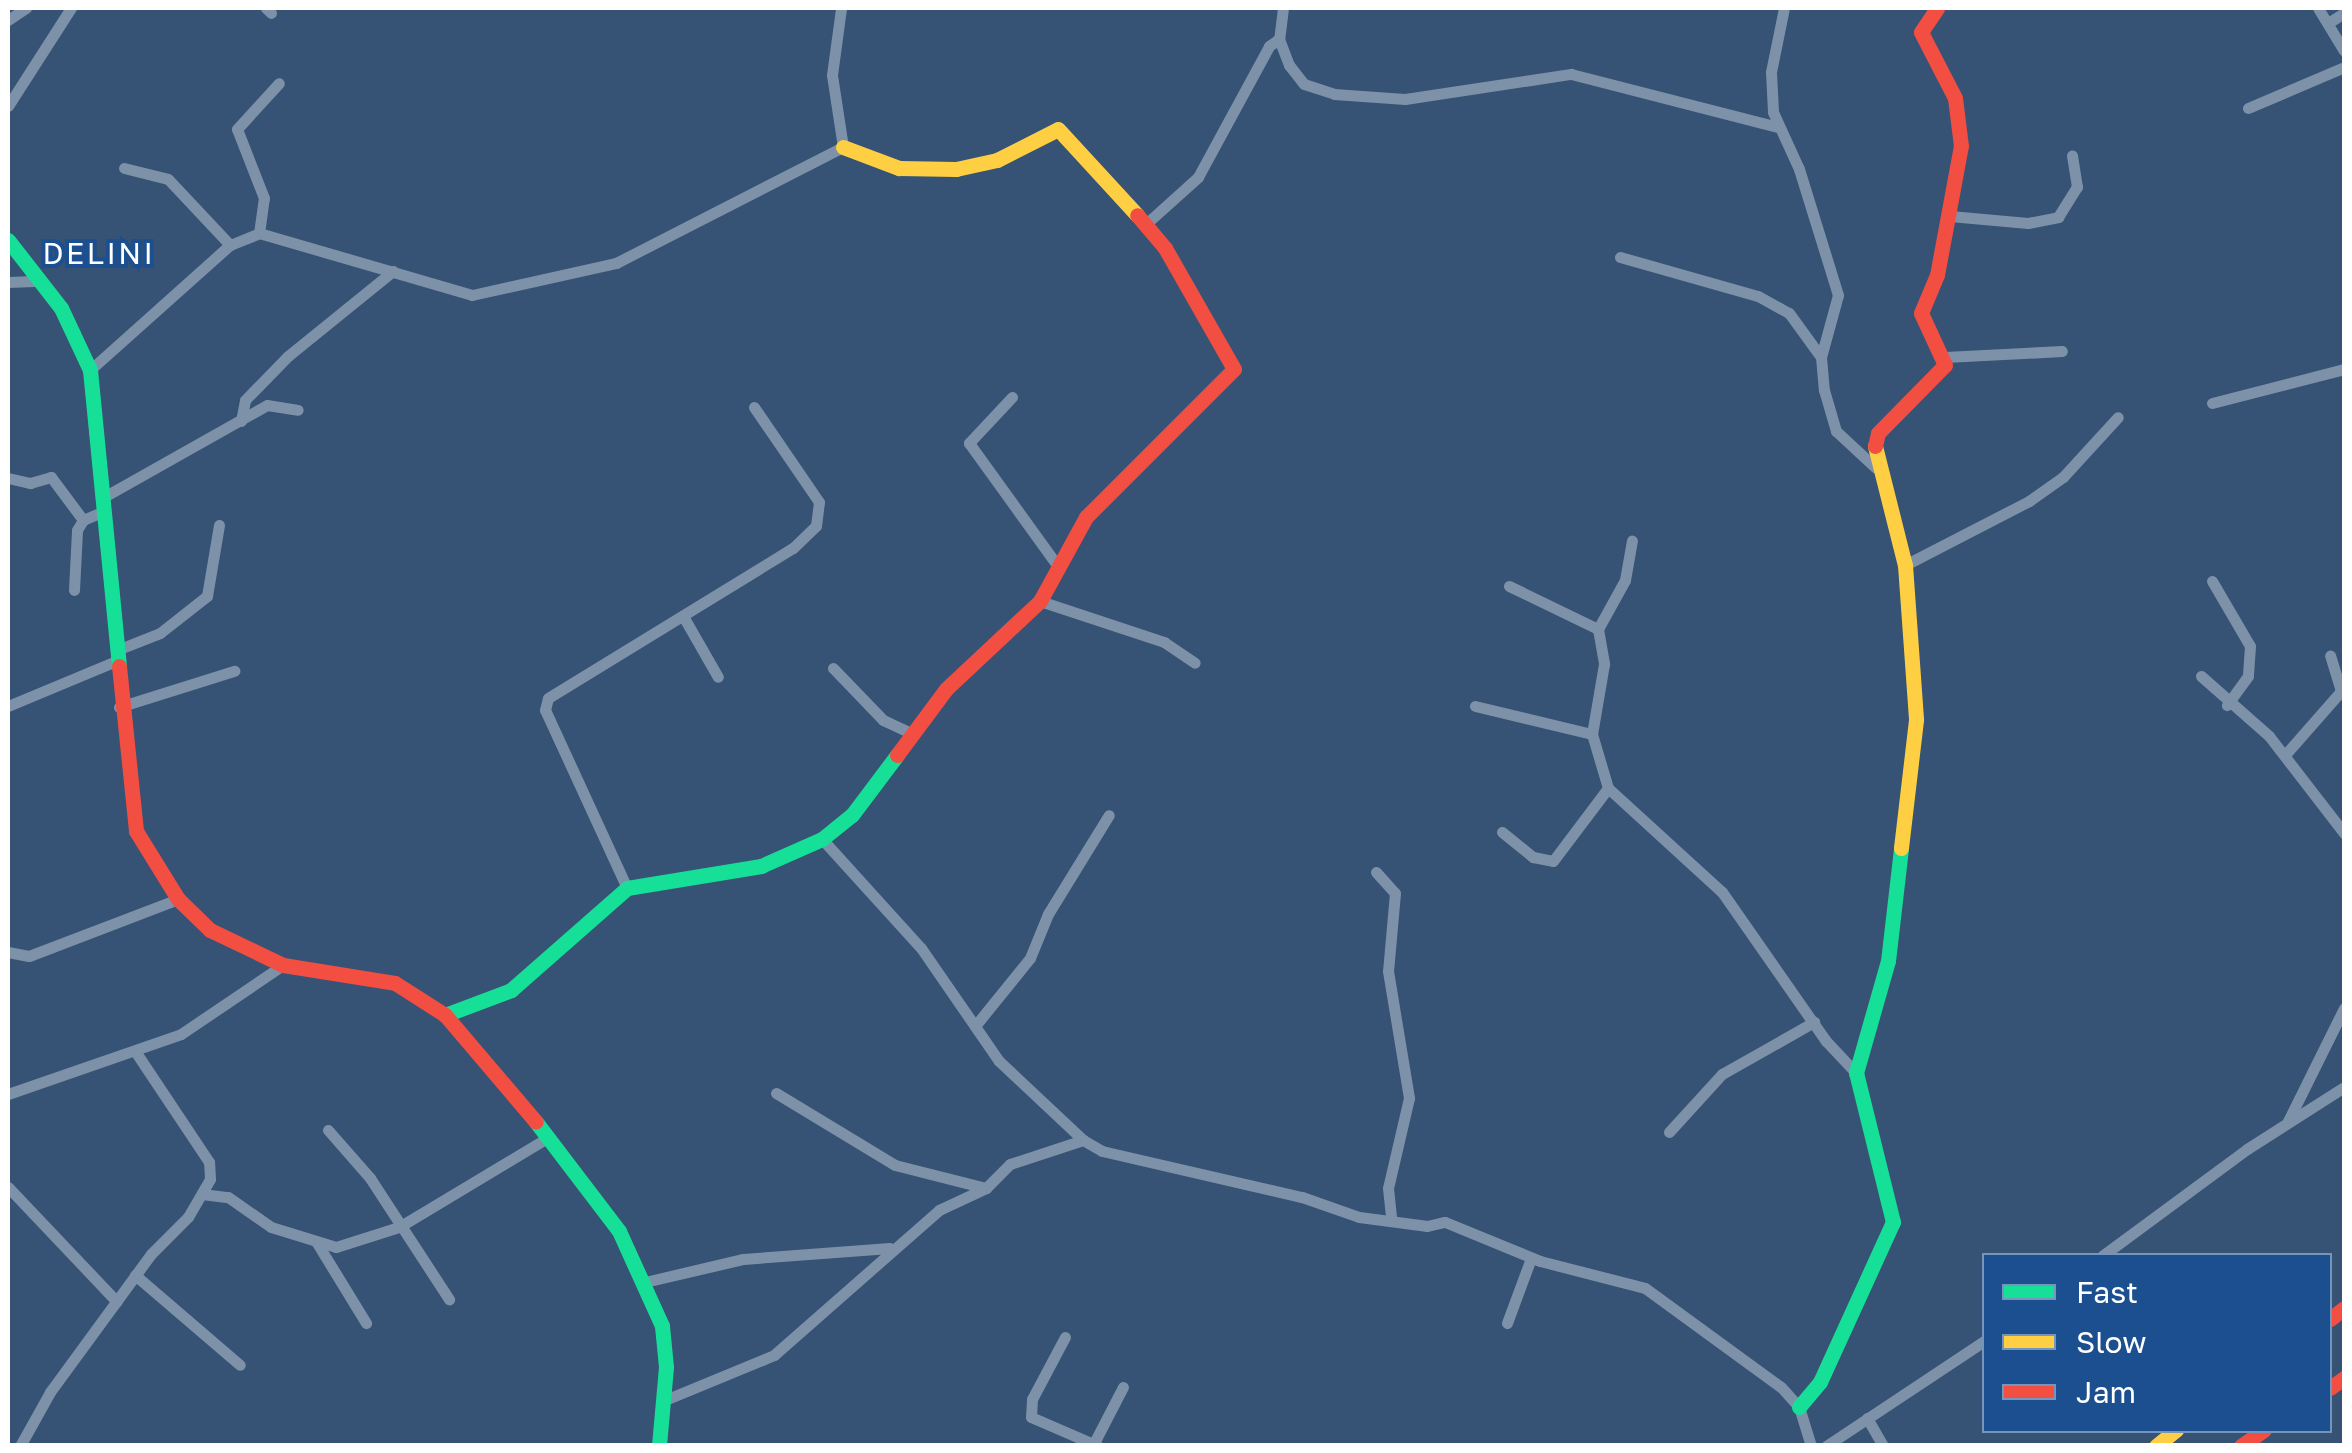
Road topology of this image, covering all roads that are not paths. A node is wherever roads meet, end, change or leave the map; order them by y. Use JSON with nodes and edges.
{"nodes":[{"id":1,"x":26,"y":8,"type":"edge"},
{"id":2,"x":71,"y":8,"type":"edge"},
{"id":3,"x":841,"y":8,"type":"edge"},
{"id":4,"x":1283,"y":8,"type":"edge"},
{"id":5,"x":1784,"y":8,"type":"edge"},
{"id":6,"x":1937,"y":8,"type":"edge"},
{"id":7,"x":2318,"y":8,"type":"edge"},
{"id":8,"x":2344,"y":13,"type":"edge"},
{"id":9,"x":8,"y":20,"type":"edge"},
{"id":10,"x":2328,"y":23,"type":"junction"},
{"id":11,"x":1279,"y":39,"type":"junction"},
{"id":12,"x":2344,"y":51,"type":"edge"},
{"id":13,"x":2344,"y":68,"type":"edge"},
{"id":14,"x":279,"y":83,"type":"dead end"},
{"id":15,"x":8,"y":106,"type":"edge"},
{"id":16,"x":2248,"y":108,"type":"dead end"},
{"id":17,"x":1778,"y":127,"type":"junction"},
{"id":18,"x":842,"y":147,"type":"junction"},
{"id":19,"x":2072,"y":156,"type":"dead end"},
{"id":20,"x":124,"y":168,"type":"dead end"},
{"id":21,"x":1950,"y":216,"type":"junction"},
{"id":22,"x":1147,"y":223,"type":"junction"},
{"id":23,"x":259,"y":233,"type":"junction"},
{"id":24,"x":8,"y":240,"type":"edge"},
{"id":25,"x":230,"y":245,"type":"junction"},
{"id":26,"x":1620,"y":257,"type":"dead end"},
{"id":27,"x":393,"y":271,"type":"junction"},
{"id":28,"x":8,"y":282,"type":"edge"},
{"id":29,"x":41,"y":282,"type":"junction"},
{"id":30,"x":2062,"y":351,"type":"dead end"},
{"id":31,"x":1945,"y":357,"type":"junction"},
{"id":32,"x":1821,"y":358,"type":"junction"},
{"id":33,"x":2344,"y":369,"type":"edge"},
{"id":34,"x":90,"y":370,"type":"junction"},
{"id":35,"x":1012,"y":398,"type":"dead end"},
{"id":36,"x":2212,"y":403,"type":"dead end"},
{"id":37,"x":754,"y":407,"type":"dead end"},
{"id":38,"x":298,"y":410,"type":"dead end"},
{"id":39,"x":2118,"y":417,"type":"dead end"},
{"id":40,"x":240,"y":420,"type":"junction"},
{"id":41,"x":1876,"y":468,"type":"junction"},
{"id":42,"x":8,"y":478,"type":"edge"},
{"id":43,"x":102,"y":505,"type":"junction"},
{"id":44,"x":83,"y":520,"type":"junction"},
{"id":45,"x":219,"y":524,"type":"dead end"},
{"id":46,"x":1632,"y":541,"type":"dead end"},
{"id":47,"x":1905,"y":565,"type":"junction"},
{"id":48,"x":1061,"y":570,"type":"junction"},
{"id":49,"x":2212,"y":582,"type":"dead end"},
{"id":50,"x":1509,"y":586,"type":"dead end"},
{"id":51,"x":74,"y":590,"type":"dead end"},
{"id":52,"x":1040,"y":601,"type":"junction"},
{"id":53,"x":683,"y":616,"type":"junction"},
{"id":54,"x":1598,"y":628,"type":"junction"},
{"id":55,"x":117,"y":656,"type":"junction"},
{"id":56,"x":2330,"y":656,"type":"dead end"},
{"id":57,"x":1195,"y":663,"type":"dead end"},
{"id":58,"x":833,"y":668,"type":"dead end"},
{"id":59,"x":234,"y":672,"type":"dead end"},
{"id":60,"x":718,"y":676,"type":"dead end"},
{"id":61,"x":2201,"y":676,"type":"dead end"},
{"id":62,"x":2227,"y":704,"type":"junction"},
{"id":63,"x":8,"y":706,"type":"edge"},
{"id":64,"x":1474,"y":706,"type":"dead end"},
{"id":65,"x":119,"y":707,"type":"junction"},
{"id":66,"x":912,"y":734,"type":"junction"},
{"id":67,"x":1592,"y":734,"type":"junction"},
{"id":68,"x":2285,"y":755,"type":"junction"},
{"id":69,"x":1608,"y":788,"type":"junction"},
{"id":70,"x":1109,"y":815,"type":"dead end"},
{"id":71,"x":1502,"y":832,"type":"dead end"},
{"id":72,"x":2344,"y":833,"type":"edge"},
{"id":73,"x":822,"y":840,"type":"junction"},
{"id":74,"x":1376,"y":872,"type":"dead end"},
{"id":75,"x":627,"y":888,"type":"junction"},
{"id":76,"x":178,"y":900,"type":"junction"},
{"id":77,"x":8,"y":952,"type":"edge"},
{"id":78,"x":283,"y":965,"type":"junction"},
{"id":79,"x":2344,"y":1008,"type":"edge"},
{"id":80,"x":445,"y":1016,"type":"junction"},
{"id":81,"x":1814,"y":1022,"type":"junction"},
{"id":82,"x":975,"y":1026,"type":"junction"},
{"id":83,"x":135,"y":1051,"type":"junction"},
{"id":84,"x":1856,"y":1073,"type":"junction"},
{"id":85,"x":2344,"y":1087,"type":"edge"},
{"id":86,"x":8,"y":1094,"type":"edge"},
{"id":87,"x":776,"y":1094,"type":"dead end"},
{"id":88,"x":2288,"y":1121,"type":"junction"},
{"id":89,"x":328,"y":1130,"type":"dead end"},
{"id":90,"x":1670,"y":1132,"type":"dead end"},
{"id":91,"x":550,"y":1137,"type":"junction"},
{"id":92,"x":1084,"y":1140,"type":"junction"},
{"id":93,"x":8,"y":1187,"type":"edge"},
{"id":94,"x":986,"y":1188,"type":"junction"},
{"id":95,"x":202,"y":1194,"type":"junction"},
{"id":96,"x":1391,"y":1218,"type":"junction"},
{"id":97,"x":399,"y":1227,"type":"junction"},
{"id":98,"x":317,"y":1243,"type":"junction"},
{"id":99,"x":890,"y":1248,"type":"junction"},
{"id":100,"x":2106,"y":1253,"type":"edge"},
{"id":101,"x":1531,"y":1258,"type":"junction"},
{"id":102,"x":135,"y":1275,"type":"junction"},
{"id":103,"x":645,"y":1282,"type":"junction"},
{"id":104,"x":449,"y":1298,"type":"dead end"},
{"id":105,"x":117,"y":1302,"type":"junction"},
{"id":106,"x":366,"y":1323,"type":"dead end"},
{"id":107,"x":1507,"y":1323,"type":"dead end"},
{"id":108,"x":1065,"y":1337,"type":"dead end"},
{"id":109,"x":1982,"y":1341,"type":"edge"},
{"id":110,"x":240,"y":1364,"type":"dead end"},
{"id":111,"x":1123,"y":1387,"type":"dead end"},
{"id":112,"x":665,"y":1400,"type":"junction"},
{"id":113,"x":1799,"y":1408,"type":"junction"},
{"id":114,"x":1867,"y":1418,"type":"junction"},
{"id":115,"x":1096,"y":1444,"type":"edge"},
{"id":116,"x":20,"y":1446,"type":"edge"},
{"id":117,"x":659,"y":1446,"type":"edge"},
{"id":118,"x":1811,"y":1446,"type":"edge"},
{"id":119,"x":1826,"y":1446,"type":"edge"},
{"id":120,"x":1883,"y":1446,"type":"edge"}],
"edges":[{"from":1,"to":9,"type":"street"},
{"from":2,"to":15,"type":"street"},
{"from":3,"to":18,"type":"street"},
{"from":4,"to":11,"type":"street"},
{"from":5,"to":17,"type":"street"},
{"from":6,"to":21,"type":"main road"},
{"from":7,"to":10,"type":"street"},
{"from":8,"to":10,"type":"street"},
{"from":10,"to":12,"type":"street"},
{"from":11,"to":17,"type":"street"},
{"from":11,"to":22,"type":"street"},
{"from":13,"to":16,"type":"street"},
{"from":14,"to":23,"type":"street"},
{"from":17,"to":32,"type":"street"},
{"from":18,"to":22,"type":"main road"},
{"from":18,"to":27,"type":"street"},
{"from":19,"to":21,"type":"street"},
{"from":20,"to":25,"type":"street"},
{"from":21,"to":31,"type":"main road"},
{"from":22,"to":48,"type":"main road"},
{"from":23,"to":25,"type":"street"},
{"from":23,"to":27,"type":"street"},
{"from":24,"to":29,"type":"main road"},
{"from":25,"to":34,"type":"street"},
{"from":26,"to":32,"type":"street"},
{"from":27,"to":40,"type":"street"},
{"from":28,"to":29,"type":"street"},
{"from":29,"to":34,"type":"main road"},
{"from":30,"to":31,"type":"street"},
{"from":31,"to":41,"type":"main road"},
{"from":32,"to":41,"type":"street"},
{"from":33,"to":36,"type":"street"},
{"from":34,"to":43,"type":"main road"},
{"from":35,"to":48,"type":"street"},
{"from":37,"to":53,"type":"street"},
{"from":38,"to":40,"type":"street"},
{"from":39,"to":47,"type":"street"},
{"from":40,"to":43,"type":"street"},
{"from":41,"to":47,"type":"main road"},
{"from":42,"to":44,"type":"street"},
{"from":43,"to":44,"type":"street"},
{"from":43,"to":55,"type":"main road"},
{"from":44,"to":51,"type":"street"},
{"from":45,"to":55,"type":"street"},
{"from":46,"to":54,"type":"street"},
{"from":47,"to":84,"type":"main road"},
{"from":48,"to":52,"type":"main road"},
{"from":49,"to":62,"type":"street"},
{"from":50,"to":54,"type":"street"},
{"from":52,"to":57,"type":"street"},
{"from":52,"to":66,"type":"main road"},
{"from":53,"to":60,"type":"street"},
{"from":53,"to":75,"type":"street"},
{"from":54,"to":67,"type":"street"},
{"from":55,"to":63,"type":"street"},
{"from":55,"to":65,"type":"main road"},
{"from":56,"to":68,"type":"street"},
{"from":58,"to":66,"type":"street"},
{"from":59,"to":65,"type":"street"},
{"from":61,"to":62,"type":"street"},
{"from":62,"to":68,"type":"street"},
{"from":64,"to":67,"type":"street"},
{"from":65,"to":76,"type":"main road"},
{"from":66,"to":73,"type":"main road"},
{"from":67,"to":69,"type":"street"},
{"from":68,"to":72,"type":"street"},
{"from":69,"to":71,"type":"street"},
{"from":69,"to":81,"type":"street"},
{"from":70,"to":82,"type":"street"},
{"from":73,"to":75,"type":"main road"},
{"from":73,"to":82,"type":"street"},
{"from":74,"to":96,"type":"street"},
{"from":75,"to":80,"type":"main road"},
{"from":76,"to":77,"type":"street"},
{"from":76,"to":78,"type":"main road"},
{"from":78,"to":80,"type":"main road"},
{"from":78,"to":83,"type":"street"},
{"from":79,"to":88,"type":"street"},
{"from":80,"to":91,"type":"main road"},
{"from":81,"to":84,"type":"street"},
{"from":81,"to":90,"type":"street"},
{"from":82,"to":92,"type":"street"},
{"from":83,"to":86,"type":"street"},
{"from":83,"to":95,"type":"street"},
{"from":84,"to":113,"type":"main road"},
{"from":85,"to":88,"type":"street"},
{"from":87,"to":94,"type":"street"},
{"from":88,"to":100,"type":"street"},
{"from":89,"to":97,"type":"street"},
{"from":91,"to":97,"type":"street"},
{"from":91,"to":103,"type":"main road"},
{"from":92,"to":94,"type":"street"},
{"from":92,"to":96,"type":"street"},
{"from":93,"to":105,"type":"street"},
{"from":94,"to":99,"type":"street"},
{"from":95,"to":98,"type":"street"},
{"from":95,"to":102,"type":"street"},
{"from":96,"to":101,"type":"street"},
{"from":97,"to":98,"type":"street"},
{"from":97,"to":104,"type":"street"},
{"from":98,"to":106,"type":"street"},
{"from":99,"to":103,"type":"street"},
{"from":99,"to":112,"type":"street"},
{"from":101,"to":107,"type":"street"},
{"from":101,"to":113,"type":"street"},
{"from":102,"to":105,"type":"street"},
{"from":102,"to":110,"type":"street"},
{"from":103,"to":112,"type":"main road"},
{"from":105,"to":116,"type":"street"},
{"from":108,"to":115,"type":"street"},
{"from":109,"to":114,"type":"street"},
{"from":111,"to":115,"type":"street"},
{"from":112,"to":117,"type":"main road"},
{"from":113,"to":118,"type":"street"},
{"from":114,"to":119,"type":"street"},
{"from":114,"to":120,"type":"street"}]}
